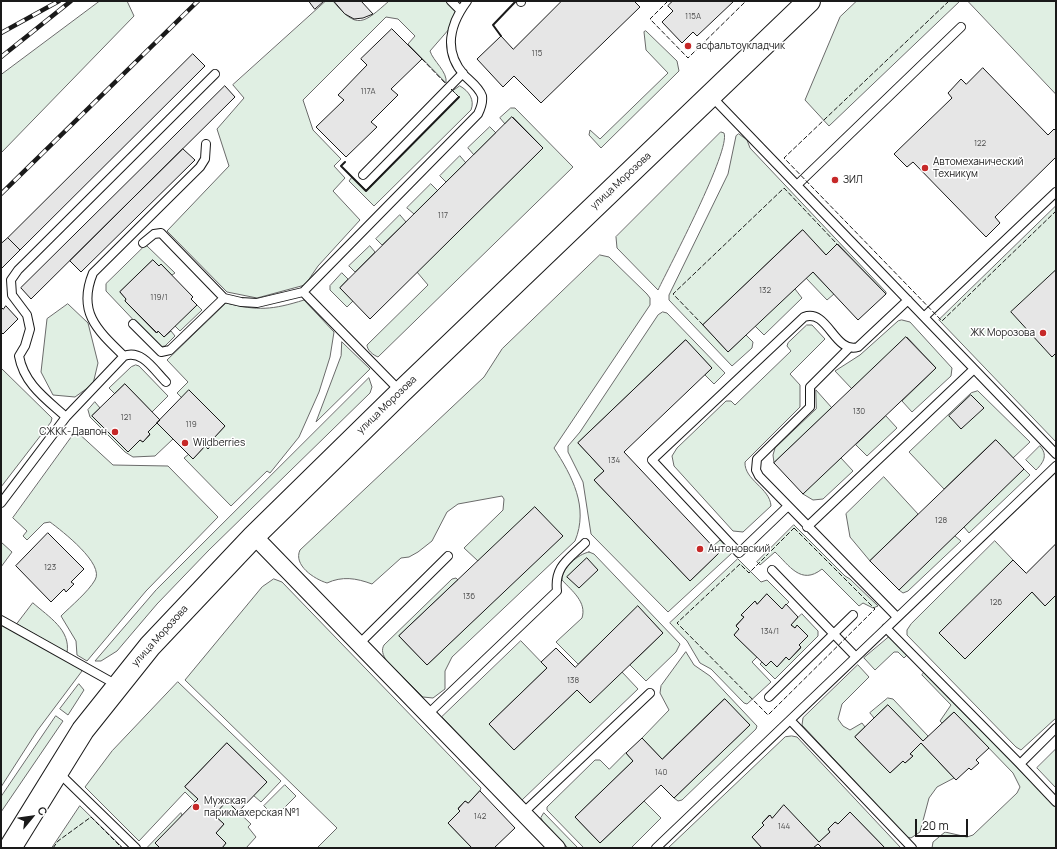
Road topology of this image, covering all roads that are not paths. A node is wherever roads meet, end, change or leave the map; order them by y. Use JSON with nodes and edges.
{"nodes":[{"id":1,"x":451,"y":1,"type":"edge"},
{"id":2,"x":467,"y":1,"type":"edge"},
{"id":3,"x":809,"y":1,"type":"edge"},
{"id":4,"x":460,"y":10,"type":"junction"},
{"id":5,"x":961,"y":27,"type":"dead end"},
{"id":6,"x":463,"y":73,"type":"junction"},
{"id":7,"x":215,"y":74,"type":"dead end"},
{"id":8,"x":711,"y":96,"type":"junction"},
{"id":9,"x":206,"y":144,"type":"dead end"},
{"id":10,"x":363,"y":174,"type":"dead end"},
{"id":11,"x":797,"y":185,"type":"junction"},
{"id":12,"x":1056,"y":192,"type":"edge"},
{"id":13,"x":143,"y":243,"type":"dead end"},
{"id":14,"x":303,"y":292,"type":"junction"},
{"id":15,"x":224,"y":298,"type":"junction"},
{"id":16,"x":908,"y":300,"type":"junction"},
{"id":17,"x":924,"y":317,"type":"junction"},
{"id":18,"x":133,"y":324,"type":"dead end"},
{"id":19,"x":849,"y":348,"type":"junction"},
{"id":20,"x":124,"y":356,"type":"junction"},
{"id":21,"x":974,"y":369,"type":"junction"},
{"id":22,"x":166,"y":382,"type":"dead end"},
{"id":23,"x":401,"y":392,"type":"junction"},
{"id":24,"x":66,"y":417,"type":"junction"},
{"id":25,"x":1056,"y":454,"type":"edge"},
{"id":26,"x":1056,"y":466,"type":"edge"},
{"id":27,"x":1,"y":503,"type":"edge"},
{"id":28,"x":787,"y":507,"type":"junction"},
{"id":29,"x":808,"y":527,"type":"junction"},
{"id":30,"x":254,"y":536,"type":"junction"},
{"id":31,"x":585,"y":543,"type":"dead end"},
{"id":32,"x":448,"y":556,"type":"dead end"},
{"id":33,"x":772,"y":570,"type":"dead end"},
{"id":34,"x":853,"y":615,"type":"dead end"},
{"id":35,"x":897,"y":617,"type":"junction"},
{"id":36,"x":1,"y":620,"type":"edge"},
{"id":37,"x":886,"y":628,"type":"junction"},
{"id":38,"x":834,"y":634,"type":"junction"},
{"id":39,"x":359,"y":644,"type":"junction"},
{"id":40,"x":856,"y":656,"type":"junction"},
{"id":41,"x":118,"y":685,"type":"junction"},
{"id":42,"x":650,"y":693,"type":"dead end"},
{"id":43,"x":768,"y":697,"type":"dead end"},
{"id":44,"x":427,"y":715,"type":"junction"},
{"id":45,"x":790,"y":720,"type":"junction"},
{"id":46,"x":1056,"y":728,"type":"edge"},
{"id":47,"x":1020,"y":764,"type":"junction"},
{"id":48,"x":57,"y":771,"type":"junction"},
{"id":49,"x":1056,"y":802,"type":"edge"},
{"id":50,"x":523,"y":813,"type":"junction"},
{"id":51,"x":10,"y":848,"type":"edge"},
{"id":52,"x":136,"y":848,"type":"edge"},
{"id":53,"x":557,"y":848,"type":"edge"},
{"id":54,"x":656,"y":848,"type":"edge"},
{"id":55,"x":912,"y":848,"type":"edge"}],
"edges":[{"from":1,"to":4,"type":"lane"},
{"from":2,"to":4,"type":"lane"},
{"from":3,"to":8,"type":"main road","name":"улица Морозова"},
{"from":4,"to":6,"type":"lane"},
{"from":5,"to":11,"type":"lane"},
{"from":6,"to":10,"type":"lane"},
{"from":6,"to":14,"type":"lane"},
{"from":7,"to":24,"type":"lane"},
{"from":8,"to":11,"type":"lane"},
{"from":8,"to":23,"type":"main road","name":"улица Морозова"},
{"from":9,"to":20,"type":"lane"},
{"from":11,"to":16,"type":"lane"},
{"from":12,"to":17,"type":"lane"},
{"from":13,"to":15,"type":"lane"},
{"from":14,"to":15,"type":"lane"},
{"from":14,"to":23,"type":"lane"},
{"from":15,"to":18,"type":"lane"},
{"from":16,"to":17,"type":"lane"},
{"from":16,"to":19,"type":"lane"},
{"from":17,"to":21,"type":"lane"},
{"from":19,"to":28,"type":"lane"},
{"from":19,"to":28,"type":"lane"},
{"from":20,"to":22,"type":"lane"},
{"from":20,"to":24,"type":"lane"},
{"from":21,"to":25,"type":"lane"},
{"from":21,"to":29,"type":"lane"},
{"from":23,"to":30,"type":"main road","name":"улица Морозова"},
{"from":24,"to":27,"type":"lane"},
{"from":26,"to":35,"type":"lane"},
{"from":28,"to":29,"type":"lane"},
{"from":29,"to":35,"type":"lane"},
{"from":30,"to":39,"type":"street"},
{"from":30,"to":41,"type":"main road","name":"улица Морозова"},
{"from":31,"to":44,"type":"lane"},
{"from":32,"to":39,"type":"lane"},
{"from":33,"to":38,"type":"lane"},
{"from":34,"to":38,"type":"lane"},
{"from":35,"to":37,"type":"lane"},
{"from":36,"to":41,"type":"lane"},
{"from":37,"to":40,"type":"lane"},
{"from":37,"to":47,"type":"lane"},
{"from":38,"to":40,"type":"lane"},
{"from":38,"to":43,"type":"lane"},
{"from":39,"to":44,"type":"street"},
{"from":40,"to":45,"type":"lane"},
{"from":41,"to":48,"type":"main road","name":"улица Морозова"},
{"from":42,"to":50,"type":"lane"},
{"from":44,"to":50,"type":"street"},
{"from":45,"to":54,"type":"lane"},
{"from":45,"to":55,"type":"lane"},
{"from":46,"to":47,"type":"lane"},
{"from":47,"to":49,"type":"lane"},
{"from":48,"to":51,"type":"main road","name":"улица Морозова"},
{"from":48,"to":52,"type":"lane"},
{"from":50,"to":53,"type":"street"}]}
